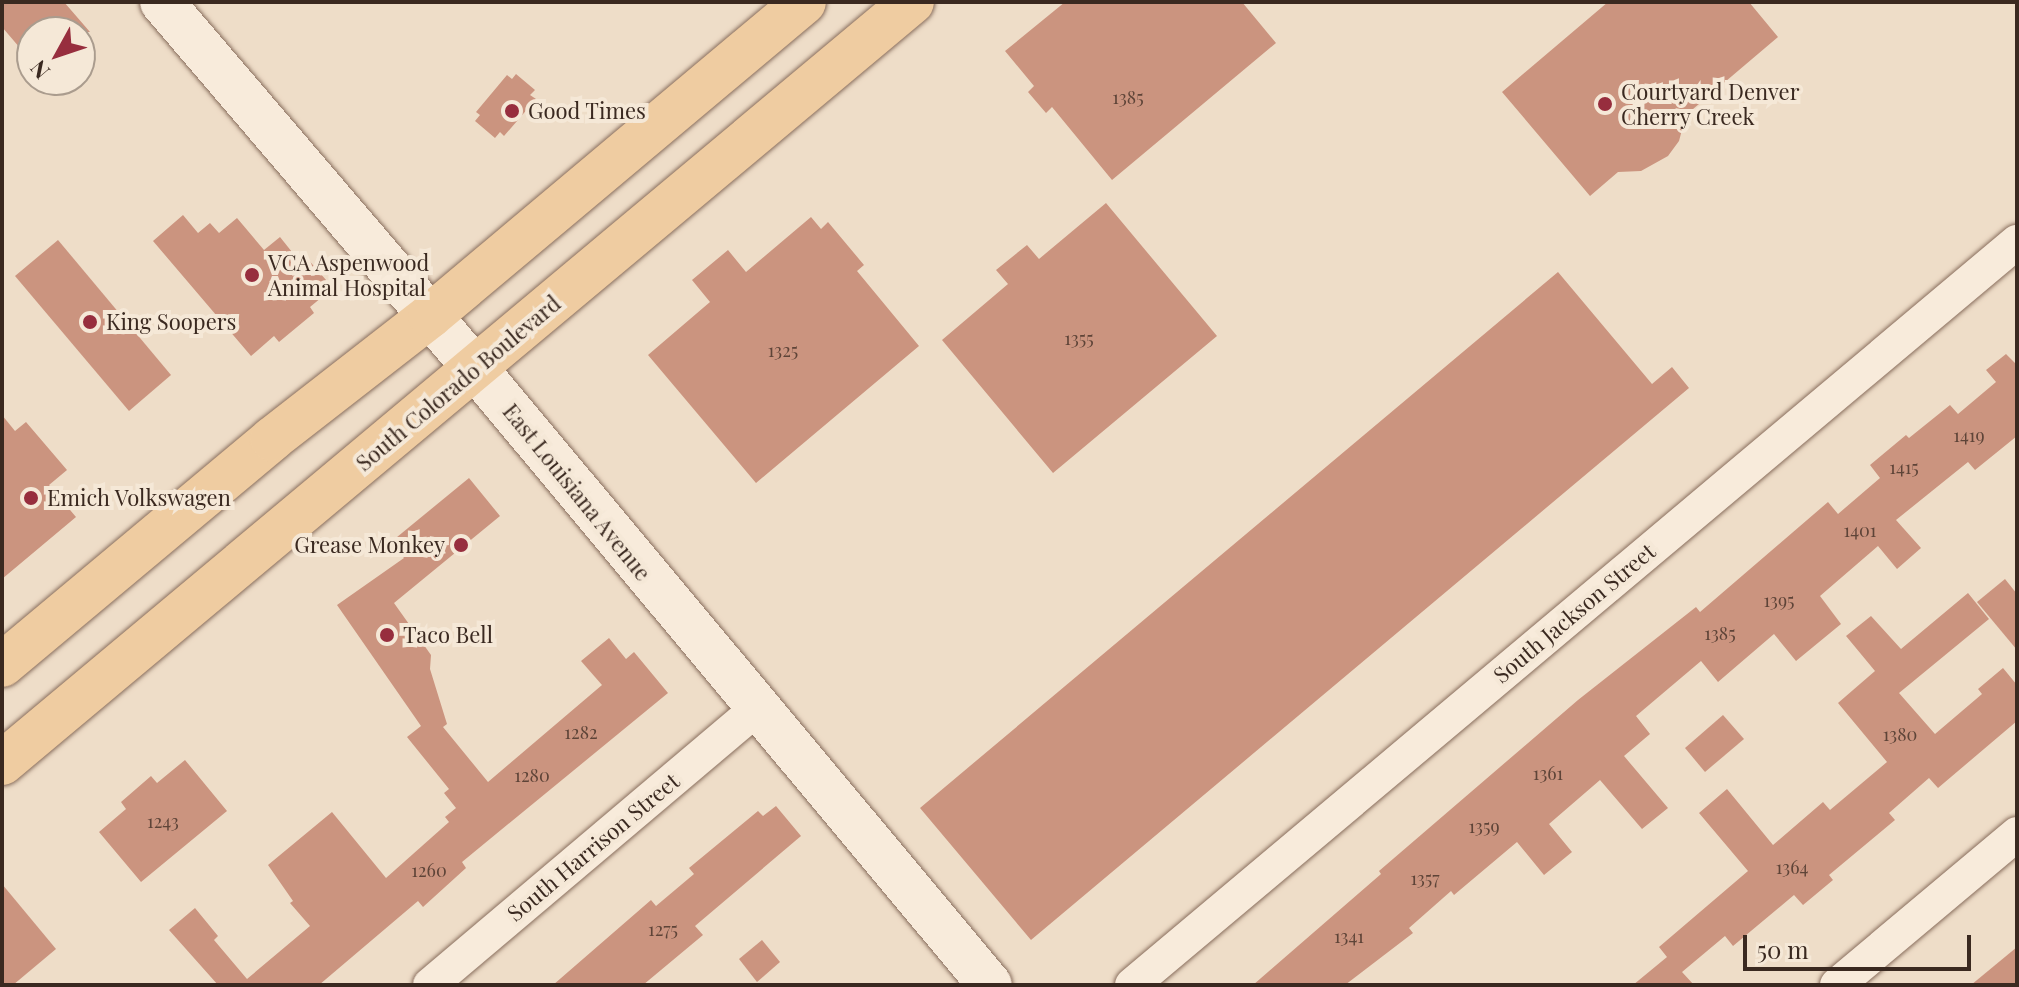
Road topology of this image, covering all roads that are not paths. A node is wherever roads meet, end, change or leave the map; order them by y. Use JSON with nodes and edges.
{"nodes":[{"id":1,"x":162,"y":2,"type":"edge"},
{"id":2,"x":804,"y":2,"type":"edge"},
{"id":3,"x":912,"y":2,"type":"edge"},
{"id":4,"x":2017,"y":242,"type":"edge"},
{"id":5,"x":430,"y":316,"type":"junction"},
{"id":6,"x":476,"y":369,"type":"junction"},
{"id":7,"x":2,"y":665,"type":"edge"},
{"id":8,"x":757,"y":709,"type":"junction"},
{"id":9,"x":2,"y":763,"type":"edge"},
{"id":10,"x":2017,"y":834,"type":"edge"},
{"id":11,"x":430,"y":985,"type":"edge"},
{"id":12,"x":990,"y":985,"type":"edge"},
{"id":13,"x":1132,"y":985,"type":"edge"},
{"id":14,"x":1837,"y":985,"type":"edge"}],
"edges":[{"from":1,"to":5,"type":"street","name":"East Louisiana Avenue"},
{"from":2,"to":5,"type":"main road"},
{"from":3,"to":6,"type":"main road","name":"South Colorado Boulevard"},
{"from":4,"to":13,"type":"street","name":"South Jackson Street"},
{"from":5,"to":6,"type":"street","name":"East Louisiana Avenue"},
{"from":5,"to":7,"type":"main road"},
{"from":6,"to":8,"type":"street","name":"East Louisiana Avenue"},
{"from":6,"to":9,"type":"main road","name":"South Colorado Boulevard"},
{"from":8,"to":11,"type":"street","name":"South Harrison Street"},
{"from":8,"to":12,"type":"street","name":"East Louisiana Avenue"},
{"from":10,"to":14,"type":"street"}]}
